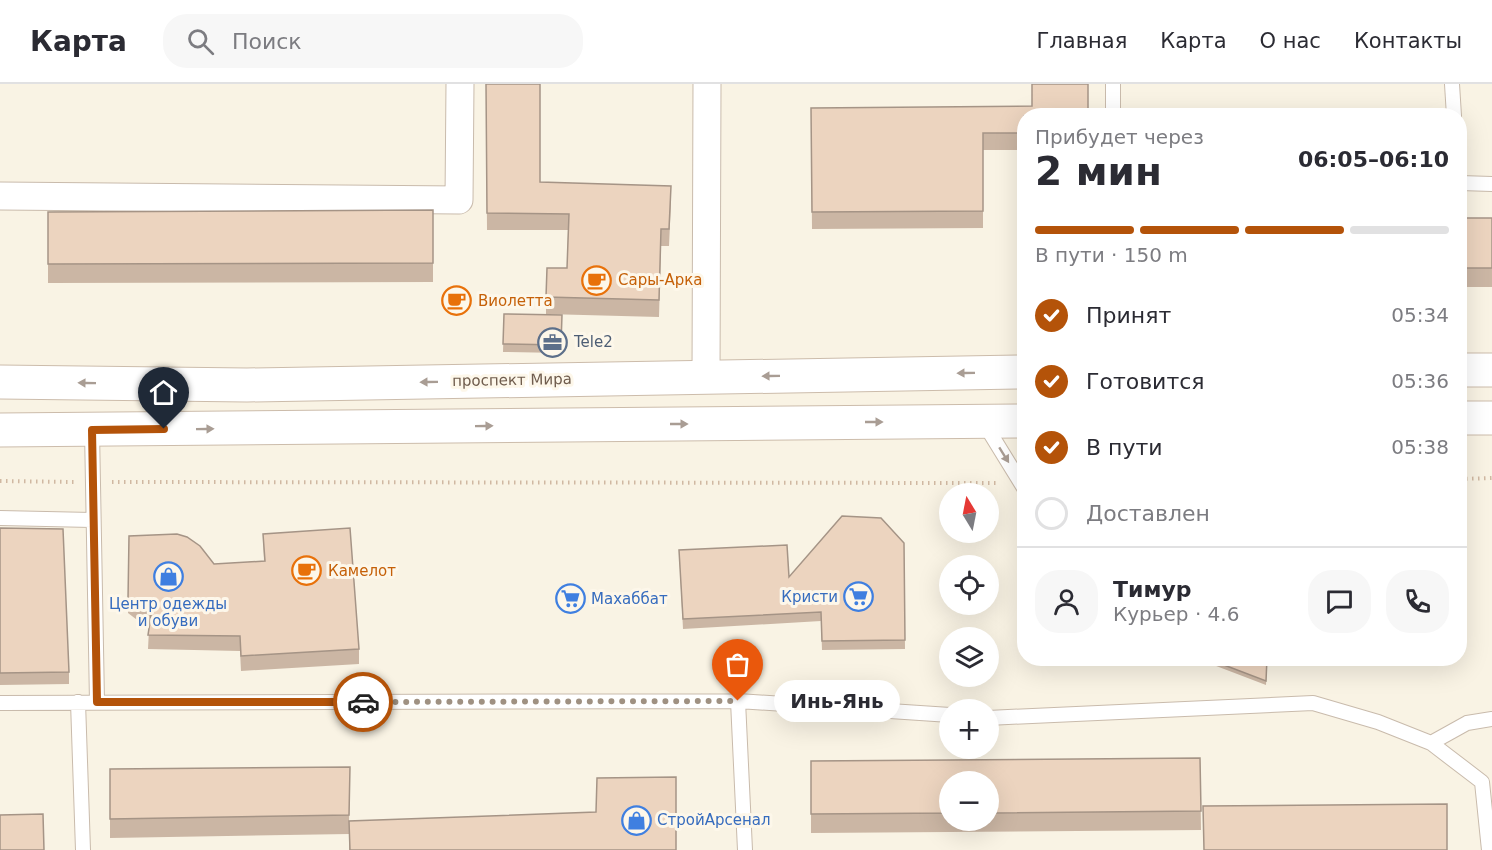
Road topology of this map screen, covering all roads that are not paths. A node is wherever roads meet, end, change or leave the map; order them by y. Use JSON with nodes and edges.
{"nodes":[{"id":1,"x":460,"y":84,"type":"edge"},
{"id":2,"x":707,"y":84,"type":"edge"},
{"id":3,"x":1113,"y":84,"type":"edge"},
{"id":4,"x":1452,"y":84,"type":"edge"},
{"id":5,"x":1113,"y":108,"type":"edge"},
{"id":6,"x":1454,"y":108,"type":"edge"},
{"id":7,"x":1467,"y":183,"type":"edge"},
{"id":8,"x":1492,"y":184,"type":"edge"},
{"id":9,"x":0,"y":196,"type":"edge"},
{"id":10,"x":1467,"y":370,"type":"edge"},
{"id":11,"x":1492,"y":370,"type":"edge"},
{"id":12,"x":1017,"y":372,"type":"edge"},
{"id":13,"x":706,"y":377,"type":"junction"},
{"id":14,"x":0,"y":382,"type":"edge"},
{"id":15,"x":247,"y":385,"type":"junction"},
{"id":16,"x":1467,"y":418,"type":"edge"},
{"id":17,"x":1492,"y":418,"type":"edge"},
{"id":18,"x":983,"y":422,"type":"junction"},
{"id":19,"x":1017,"y":422,"type":"edge"},
{"id":20,"x":0,"y":430,"type":"edge"},
{"id":21,"x":92,"y":430,"type":"junction"},
{"id":22,"x":1017,"y":476,"type":"edge"},
{"id":23,"x":0,"y":518,"type":"edge"},
{"id":24,"x":92,"y":520,"type":"junction"},
{"id":25,"x":738,"y":701,"type":"junction"},
{"id":26,"x":78,"y":702,"type":"junction"},
{"id":27,"x":97,"y":702,"type":"junction"},
{"id":28,"x":0,"y":703,"type":"edge"},
{"id":29,"x":939,"y":715,"type":"edge"},
{"id":30,"x":999,"y":718,"type":"edge"},
{"id":31,"x":1492,"y":719,"type":"edge"},
{"id":32,"x":1431,"y":743,"type":"junction"},
{"id":33,"x":83,"y":850,"type":"edge"},
{"id":34,"x":745,"y":850,"type":"edge"},
{"id":35,"x":1489,"y":850,"type":"edge"}],
"edges":[{"from":1,"to":9,"type":"street"},
{"from":2,"to":13,"type":"street"},
{"from":3,"to":5,"type":"lane"},
{"from":4,"to":6,"type":"lane"},
{"from":7,"to":8,"type":"lane"},
{"from":10,"to":11,"type":"main road"},
{"from":12,"to":13,"type":"main road","name":"проспект Мира","one_way":true},
{"from":13,"to":15,"type":"main road","name":"проспект Мира","one_way":true},
{"from":15,"to":14,"type":"main road","name":"проспект Мира","one_way":true},
{"from":15,"to":21,"type":"main road"},
{"from":16,"to":17,"type":"main road"},
{"from":18,"to":19,"type":"main road"},
{"from":21,"to":18,"type":"main road","one_way":true},
{"from":18,"to":22,"type":"lane","one_way":true},
{"from":20,"to":21,"type":"main road"},
{"from":21,"to":24,"type":"lane"},
{"from":23,"to":24,"type":"lane"},
{"from":24,"to":27,"type":"lane"},
{"from":25,"to":27,"type":"lane"},
{"from":25,"to":29,"type":"lane"},
{"from":25,"to":34,"type":"lane"},
{"from":26,"to":27,"type":"lane"},
{"from":26,"to":28,"type":"lane"},
{"from":26,"to":33,"type":"lane"},
{"from":30,"to":32,"type":"lane"},
{"from":31,"to":32,"type":"lane"},
{"from":32,"to":35,"type":"lane"}]}
